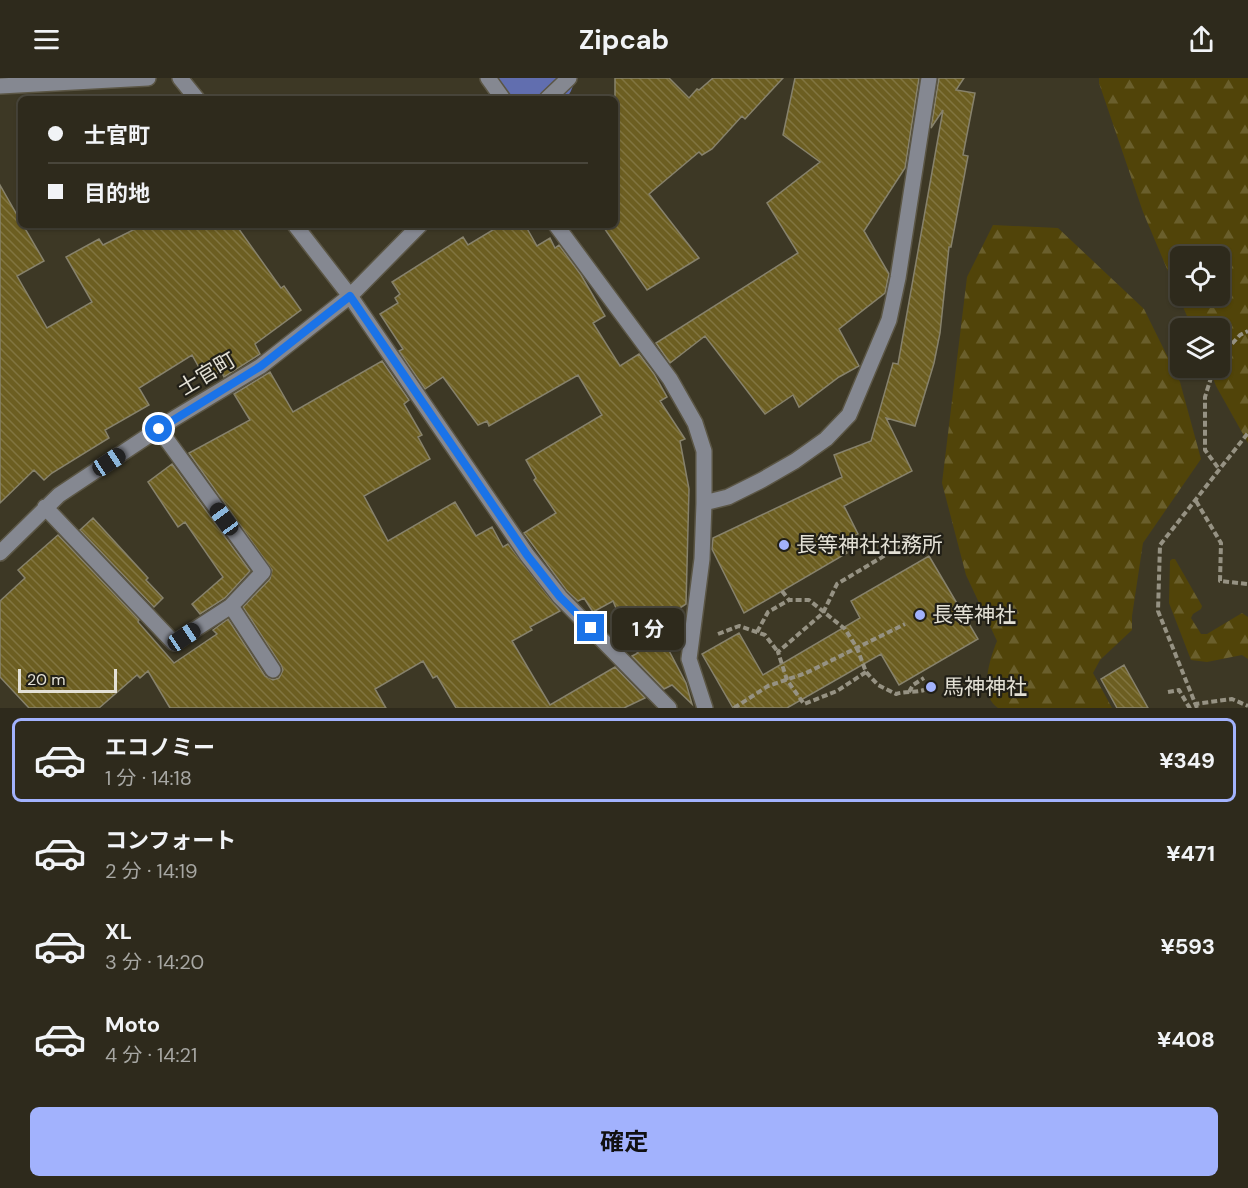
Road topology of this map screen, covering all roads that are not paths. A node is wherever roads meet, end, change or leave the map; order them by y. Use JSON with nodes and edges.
{"nodes":[{"id":1,"x":148,"y":78,"type":"edge"},
{"id":2,"x":180,"y":78,"type":"edge"},
{"id":3,"x":488,"y":78,"type":"edge"},
{"id":4,"x":569,"y":78,"type":"edge"},
{"id":5,"x":929,"y":78,"type":"edge"},
{"id":6,"x":22,"y":81,"type":"edge"},
{"id":7,"x":0,"y":87,"type":"edge"},
{"id":8,"x":195,"y":96,"type":"edge"},
{"id":9,"x":500,"y":96,"type":"edge"},
{"id":10,"x":550,"y":96,"type":"edge"},
{"id":11,"x":297,"y":228,"type":"edge"},
{"id":12,"x":417,"y":228,"type":"edge"},
{"id":13,"x":558,"y":228,"type":"edge"},
{"id":14,"x":350,"y":296,"type":"junction"},
{"id":15,"x":159,"y":429,"type":"junction"},
{"id":16,"x":704,"y":503,"type":"junction"},
{"id":17,"x":45,"y":507,"type":"junction"},
{"id":18,"x":0,"y":553,"type":"edge"},
{"id":19,"x":231,"y":606,"type":"junction"},
{"id":20,"x":273,"y":670,"type":"dead end"},
{"id":21,"x":669,"y":708,"type":"edge"},
{"id":22,"x":705,"y":708,"type":"edge"}],
"edges":[{"from":1,"to":6,"type":"street"},
{"from":2,"to":8,"type":"street"},
{"from":3,"to":9,"type":"street"},
{"from":4,"to":10,"type":"street"},
{"from":5,"to":16,"type":"street"},
{"from":6,"to":7,"type":"street"},
{"from":11,"to":14,"type":"street"},
{"from":12,"to":14,"type":"street","name":"士官町"},
{"from":13,"to":16,"type":"street"},
{"from":14,"to":15,"type":"street","name":"士官町"},
{"from":14,"to":21,"type":"street"},
{"from":15,"to":17,"type":"street","name":"士官町"},
{"from":15,"to":19,"type":"street"},
{"from":16,"to":22,"type":"street"},
{"from":17,"to":18,"type":"street","name":"士官町"},
{"from":17,"to":19,"type":"street"},
{"from":19,"to":20,"type":"street"}]}
